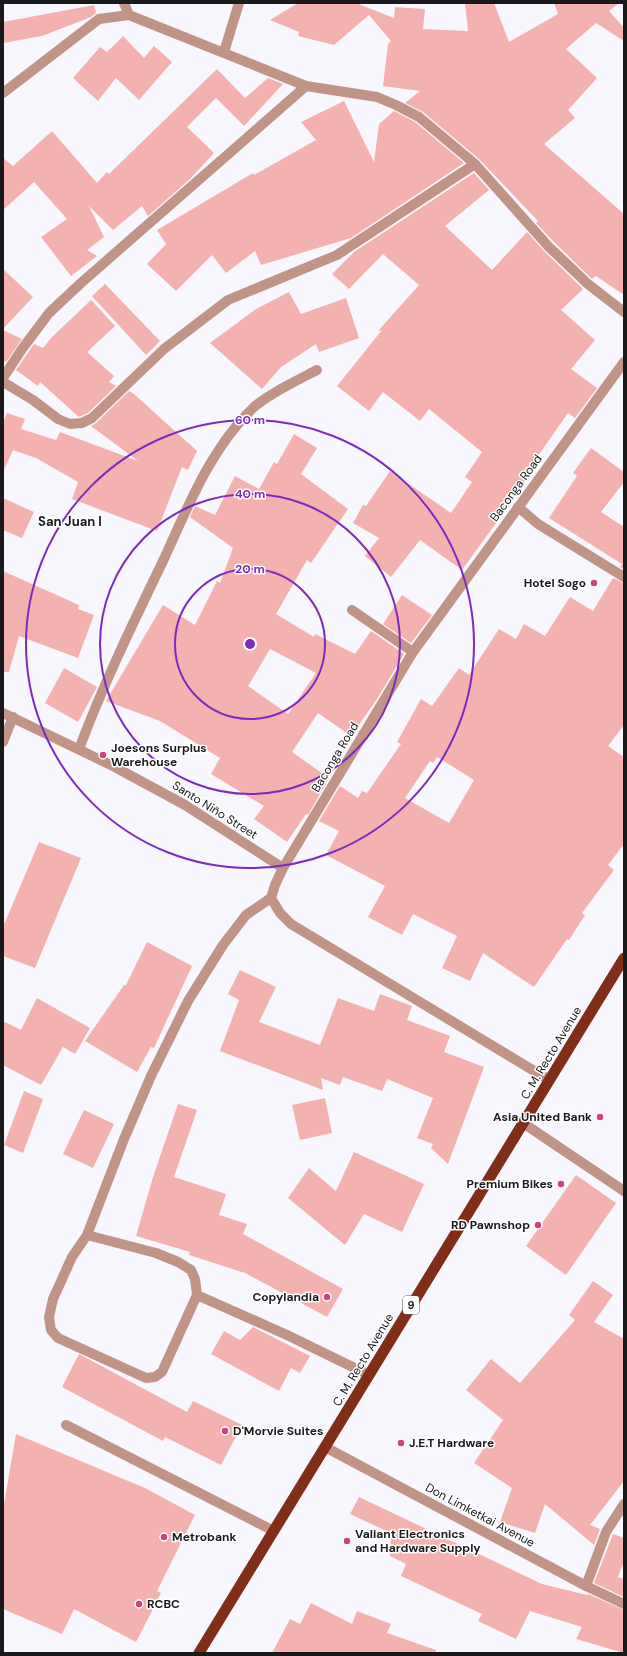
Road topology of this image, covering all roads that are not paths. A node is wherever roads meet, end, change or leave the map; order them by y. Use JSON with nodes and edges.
{"nodes":[{"id":1,"x":124,"y":3,"type":"edge"},
{"id":2,"x":238,"y":3,"type":"edge"},
{"id":3,"x":129,"y":15,"type":"junction"},
{"id":4,"x":224,"y":52,"type":"junction"},
{"id":5,"x":306,"y":86,"type":"junction"},
{"id":6,"x":3,"y":93,"type":"edge"},
{"id":7,"x":475,"y":164,"type":"junction"},
{"id":8,"x":624,"y":312,"type":"edge"},
{"id":9,"x":624,"y":362,"type":"edge"},
{"id":10,"x":317,"y":370,"type":"dead end"},
{"id":11,"x":3,"y":378,"type":"edge"},
{"id":12,"x":3,"y":382,"type":"edge"},
{"id":13,"x":518,"y":507,"type":"junction"},
{"id":14,"x":624,"y":577,"type":"edge"},
{"id":15,"x":352,"y":610,"type":"dead end"},
{"id":16,"x":413,"y":652,"type":"junction"},
{"id":17,"x":8,"y":715,"type":"edge"},
{"id":18,"x":3,"y":742,"type":"edge"},
{"id":19,"x":79,"y":749,"type":"junction"},
{"id":20,"x":283,"y":868,"type":"junction"},
{"id":21,"x":272,"y":898,"type":"junction"},
{"id":22,"x":624,"y":958,"type":"edge"},
{"id":23,"x":549,"y":1080,"type":"junction"},
{"id":24,"x":523,"y":1122,"type":"junction"},
{"id":25,"x":624,"y":1191,"type":"edge"},
{"id":26,"x":86,"y":1235,"type":"junction"},
{"id":27,"x":197,"y":1295,"type":"junction"},
{"id":28,"x":369,"y":1375,"type":"junction"},
{"id":29,"x":66,"y":1425,"type":"dead end"},
{"id":30,"x":325,"y":1447,"type":"junction"},
{"id":31,"x":624,"y":1504,"type":"edge"},
{"id":32,"x":274,"y":1531,"type":"junction"},
{"id":33,"x":586,"y":1586,"type":"junction"},
{"id":34,"x":624,"y":1604,"type":"edge"},
{"id":35,"x":199,"y":1653,"type":"edge"}],
"edges":[{"from":1,"to":3,"type":"street"},
{"from":2,"to":4,"type":"street"},
{"from":3,"to":4,"type":"street"},
{"from":3,"to":6,"type":"street"},
{"from":4,"to":5,"type":"street"},
{"from":5,"to":7,"type":"street"},
{"from":5,"to":11,"type":"street"},
{"from":7,"to":8,"type":"street"},
{"from":7,"to":12,"type":"street"},
{"from":9,"to":13,"type":"street","name":"Baconga Road"},
{"from":10,"to":19,"type":"street"},
{"from":13,"to":14,"type":"street"},
{"from":13,"to":16,"type":"street","name":"Baconga Road"},
{"from":15,"to":16,"type":"street"},
{"from":16,"to":20,"type":"street","name":"Baconga Road"},
{"from":17,"to":18,"type":"street"},
{"from":17,"to":19,"type":"street","name":"Santo Niño Street"},
{"from":19,"to":20,"type":"street","name":"Santo Niño Street"},
{"from":20,"to":21,"type":"street","name":"Baconga Road"},
{"from":21,"to":23,"type":"street"},
{"from":21,"to":26,"type":"street"},
{"from":22,"to":23,"type":"highway","name":"C. M. Recto Avenue","number":"9"},
{"from":23,"to":24,"type":"highway","name":"C. M. Recto Avenue","number":"9"},
{"from":24,"to":25,"type":"street"},
{"from":24,"to":28,"type":"highway","name":"C. M. Recto Avenue","number":"9"},
{"from":26,"to":27,"type":"street"},
{"from":26,"to":27,"type":"street"},
{"from":27,"to":28,"type":"street"},
{"from":28,"to":30,"type":"highway","name":"C. M. Recto Avenue","number":"9"},
{"from":29,"to":32,"type":"street"},
{"from":30,"to":32,"type":"highway","name":"C. M. Recto Avenue","number":"9"},
{"from":30,"to":33,"type":"street","name":"Don Limketkai Avenue"},
{"from":31,"to":33,"type":"street"},
{"from":32,"to":35,"type":"highway","name":"C. M. Recto Avenue","number":"9"},
{"from":33,"to":34,"type":"street","name":"Don Limketkai Avenue"}]}
